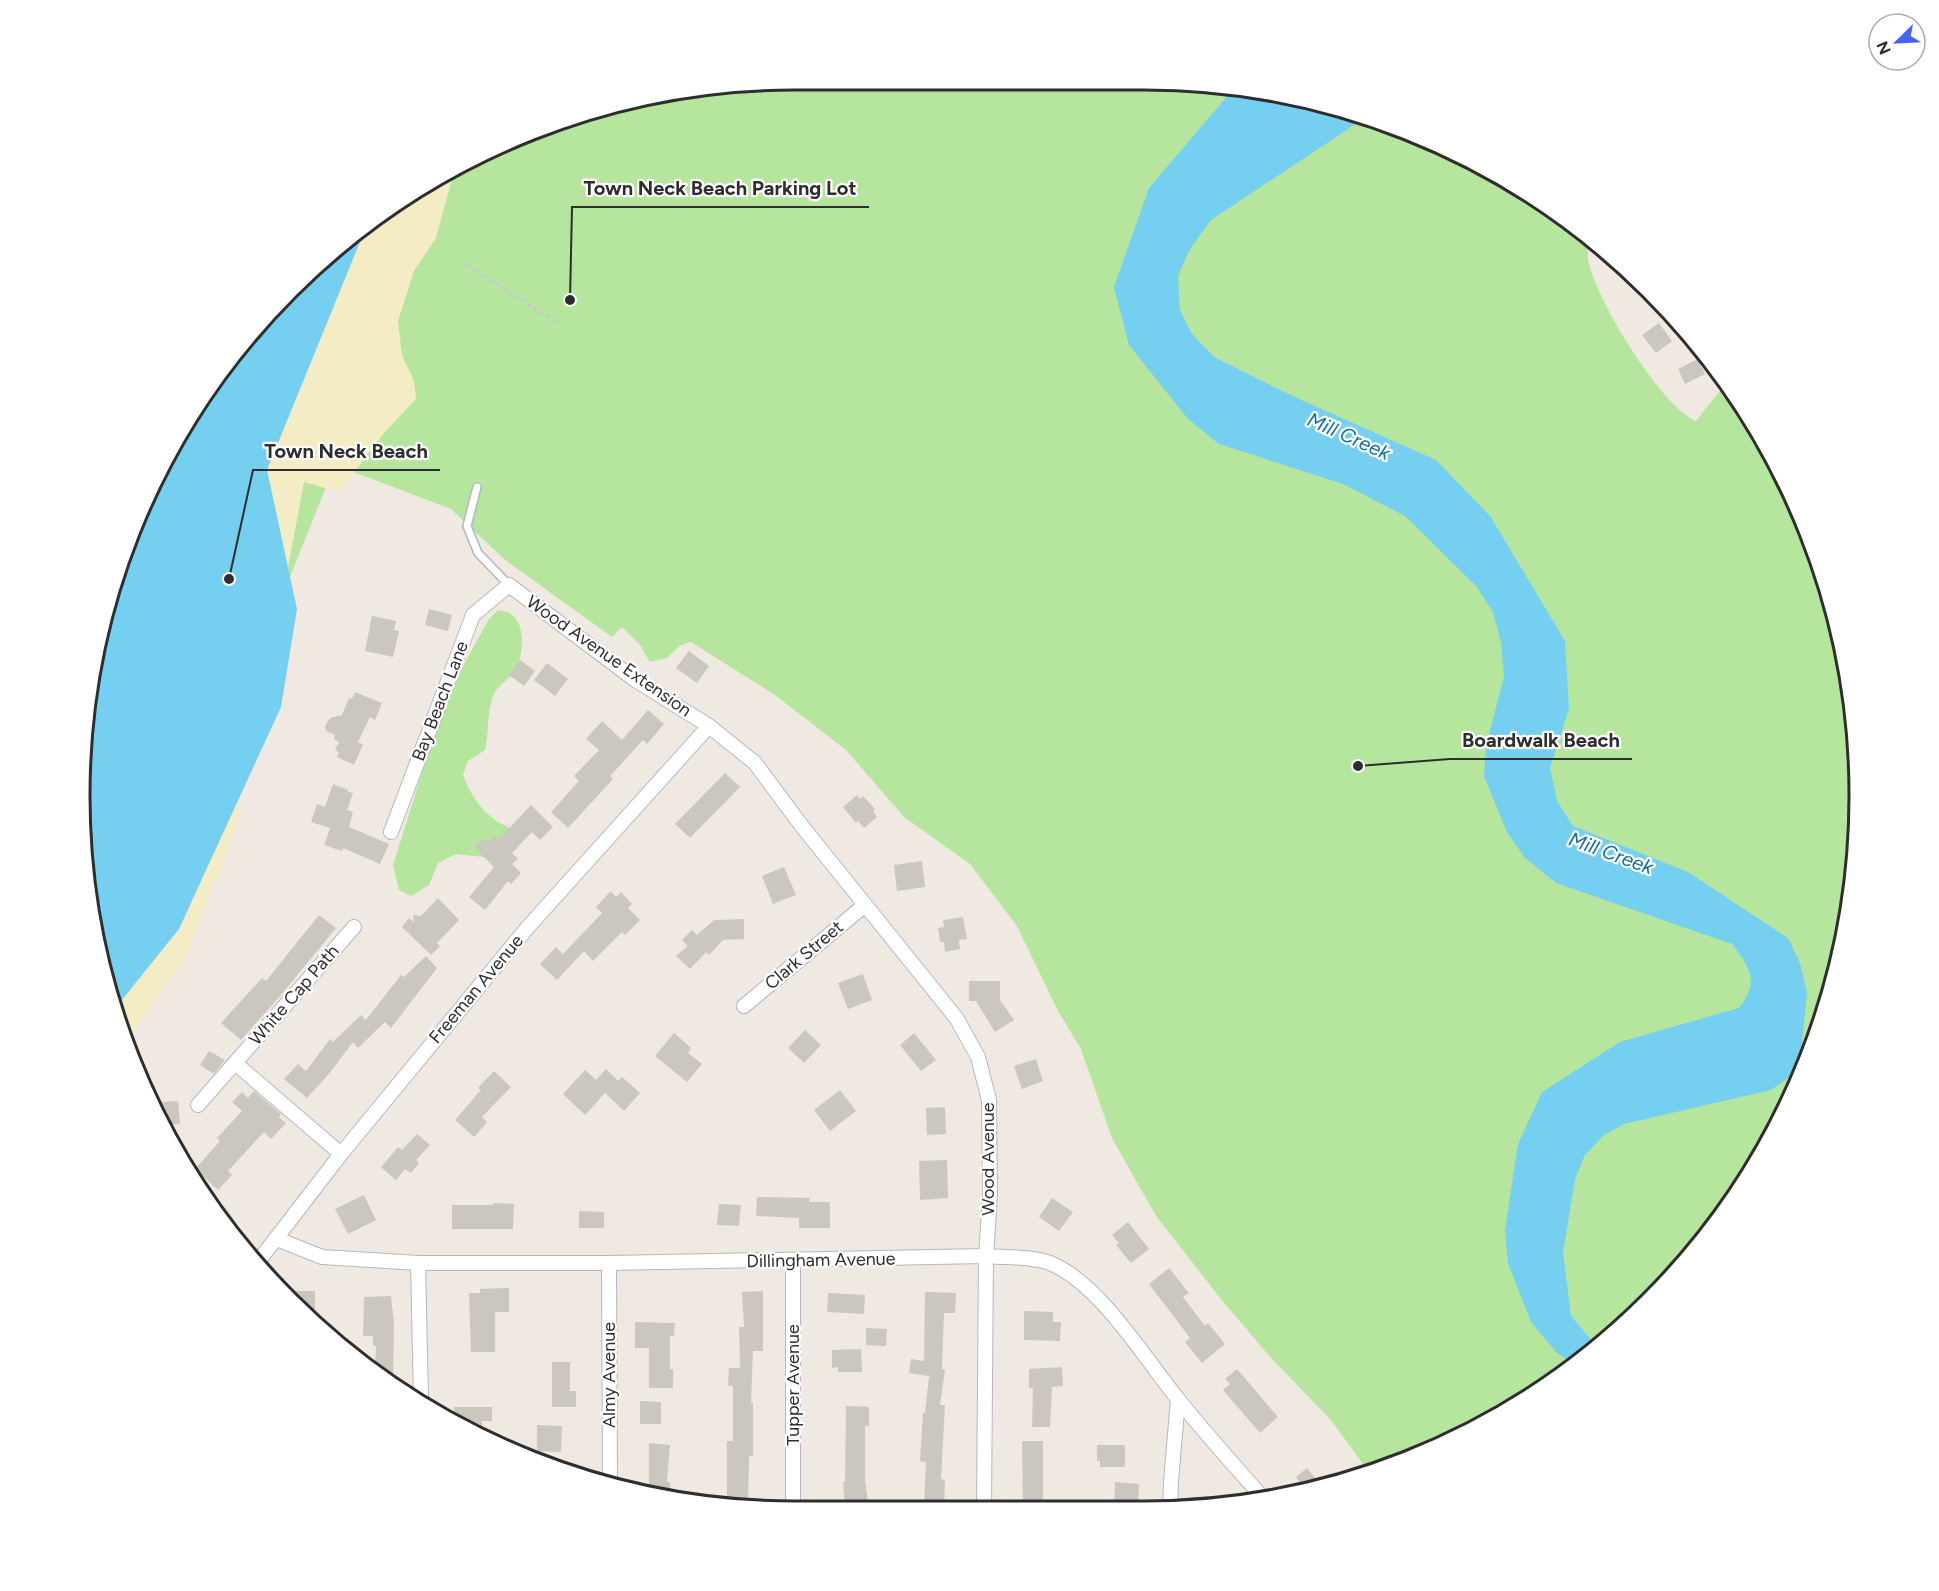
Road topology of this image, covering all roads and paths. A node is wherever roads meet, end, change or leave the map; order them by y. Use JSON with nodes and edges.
{"nodes":[{"id":1,"x":464,"y":263,"type":"dead end"},
{"id":2,"x":558,"y":323,"type":"dead end"},
{"id":3,"x":477,"y":487,"type":"dead end"},
{"id":4,"x":509,"y":585,"type":"junction"},
{"id":5,"x":709,"y":726,"type":"junction"},
{"id":6,"x":391,"y":832,"type":"dead end"},
{"id":7,"x":865,"y":904,"type":"junction"},
{"id":8,"x":354,"y":927,"type":"dead end"},
{"id":9,"x":744,"y":1006,"type":"dead end"},
{"id":10,"x":235,"y":1063,"type":"junction"},
{"id":11,"x":198,"y":1105,"type":"dead end"},
{"id":12,"x":341,"y":1154,"type":"junction"},
{"id":13,"x":277,"y":1239,"type":"junction"},
{"id":14,"x":986,"y":1256,"type":"junction"},
{"id":15,"x":262,"y":1257,"type":"edge"},
{"id":16,"x":793,"y":1260,"type":"junction"},
{"id":17,"x":418,"y":1263,"type":"junction"},
{"id":18,"x":609,"y":1263,"type":"junction"},
{"id":19,"x":421,"y":1392,"type":"edge"},
{"id":20,"x":1178,"y":1399,"type":"junction"},
{"id":21,"x":609,"y":1476,"type":"edge"},
{"id":22,"x":1257,"y":1491,"type":"edge"},
{"id":23,"x":1170,"y":1500,"type":"edge"},
{"id":24,"x":794,"y":1501,"type":"edge"},
{"id":25,"x":984,"y":1501,"type":"edge"}],
"edges":[{"from":1,"to":2,"type":"path"},
{"from":3,"to":4,"type":"lane"},
{"from":4,"to":5,"type":"street","name":"Wood Avenue Extension"},
{"from":4,"to":6,"type":"street","name":"Bay Beach Lane"},
{"from":5,"to":7,"type":"street","name":"Wood Avenue"},
{"from":5,"to":12,"type":"street","name":"Freeman Avenue"},
{"from":7,"to":9,"type":"street","name":"Clark Street"},
{"from":7,"to":14,"type":"street","name":"Wood Avenue"},
{"from":8,"to":10,"type":"street","name":"White Cap Path"},
{"from":10,"to":11,"type":"street","name":"White Cap Path"},
{"from":10,"to":12,"type":"street","name":"White Cap Path"},
{"from":12,"to":13,"type":"street","name":"Freeman Avenue"},
{"from":13,"to":15,"type":"street","name":"Freeman Avenue"},
{"from":13,"to":17,"type":"street","name":"Dillingham Avenue"},
{"from":14,"to":16,"type":"street","name":"Dillingham Avenue"},
{"from":14,"to":20,"type":"street","name":"Dillingham Avenue"},
{"from":14,"to":25,"type":"street","name":"Wood Avenue"},
{"from":16,"to":18,"type":"street","name":"Dillingham Avenue"},
{"from":16,"to":24,"type":"street","name":"Tupper Avenue"},
{"from":17,"to":18,"type":"street","name":"Dillingham Avenue"},
{"from":17,"to":19,"type":"street"},
{"from":18,"to":21,"type":"street","name":"Almy Avenue"},
{"from":20,"to":22,"type":"street","name":"Dillingham Avenue"},
{"from":20,"to":23,"type":"street"}]}
